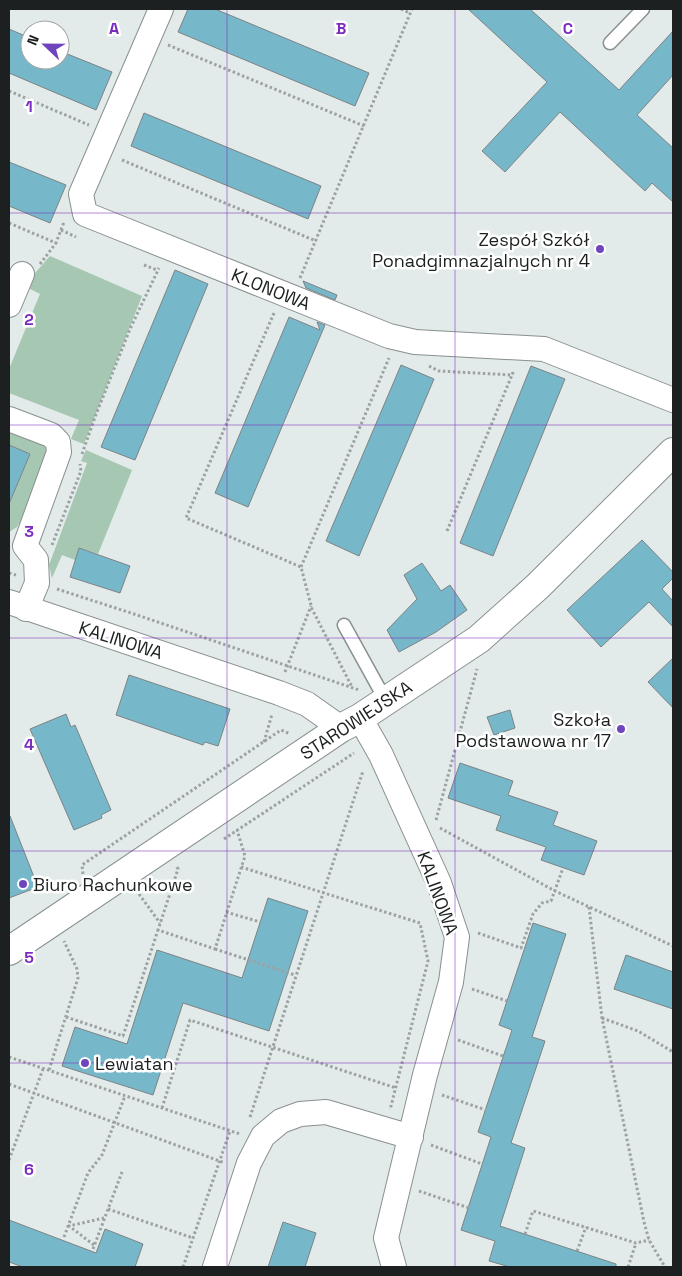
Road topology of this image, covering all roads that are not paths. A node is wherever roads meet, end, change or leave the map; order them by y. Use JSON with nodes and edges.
{"nodes":[{"id":1,"x":161,"y":9,"type":"edge"},
{"id":2,"x":642,"y":9,"type":"edge"},
{"id":3,"x":610,"y":42,"type":"dead end"},
{"id":4,"x":22,"y":274,"type":"dead end"},
{"id":5,"x":9,"y":305,"type":"edge"},
{"id":6,"x":673,"y":400,"type":"edge"},
{"id":7,"x":9,"y":419,"type":"edge"},
{"id":8,"x":673,"y":452,"type":"edge"},
{"id":9,"x":17,"y":543,"type":"edge"},
{"id":10,"x":17,"y":606,"type":"edge"},
{"id":11,"x":344,"y":625,"type":"dead end"},
{"id":12,"x":381,"y":692,"type":"junction"},
{"id":13,"x":350,"y":723,"type":"junction"},
{"id":14,"x":9,"y":951,"type":"edge"},
{"id":15,"x":418,"y":1140,"type":"junction"},
{"id":16,"x":215,"y":1267,"type":"edge"},
{"id":17,"x":394,"y":1267,"type":"edge"}],
"edges":[{"from":1,"to":6,"type":"street","name":"KLONOWA"},
{"from":2,"to":3,"type":"lane"},
{"from":4,"to":5,"type":"street"},
{"from":7,"to":9,"type":"street"},
{"from":8,"to":12,"type":"street","name":"STAROWIEJSKA"},
{"from":9,"to":10,"type":"street"},
{"from":10,"to":13,"type":"street","name":"KALINOWA"},
{"from":11,"to":12,"type":"lane"},
{"from":12,"to":13,"type":"street","name":"STAROWIEJSKA"},
{"from":13,"to":14,"type":"street","name":"STAROWIEJSKA"},
{"from":13,"to":15,"type":"street","name":"KALINOWA"},
{"from":15,"to":16,"type":"street"},
{"from":15,"to":17,"type":"street","name":"KALINOWA"}]}
